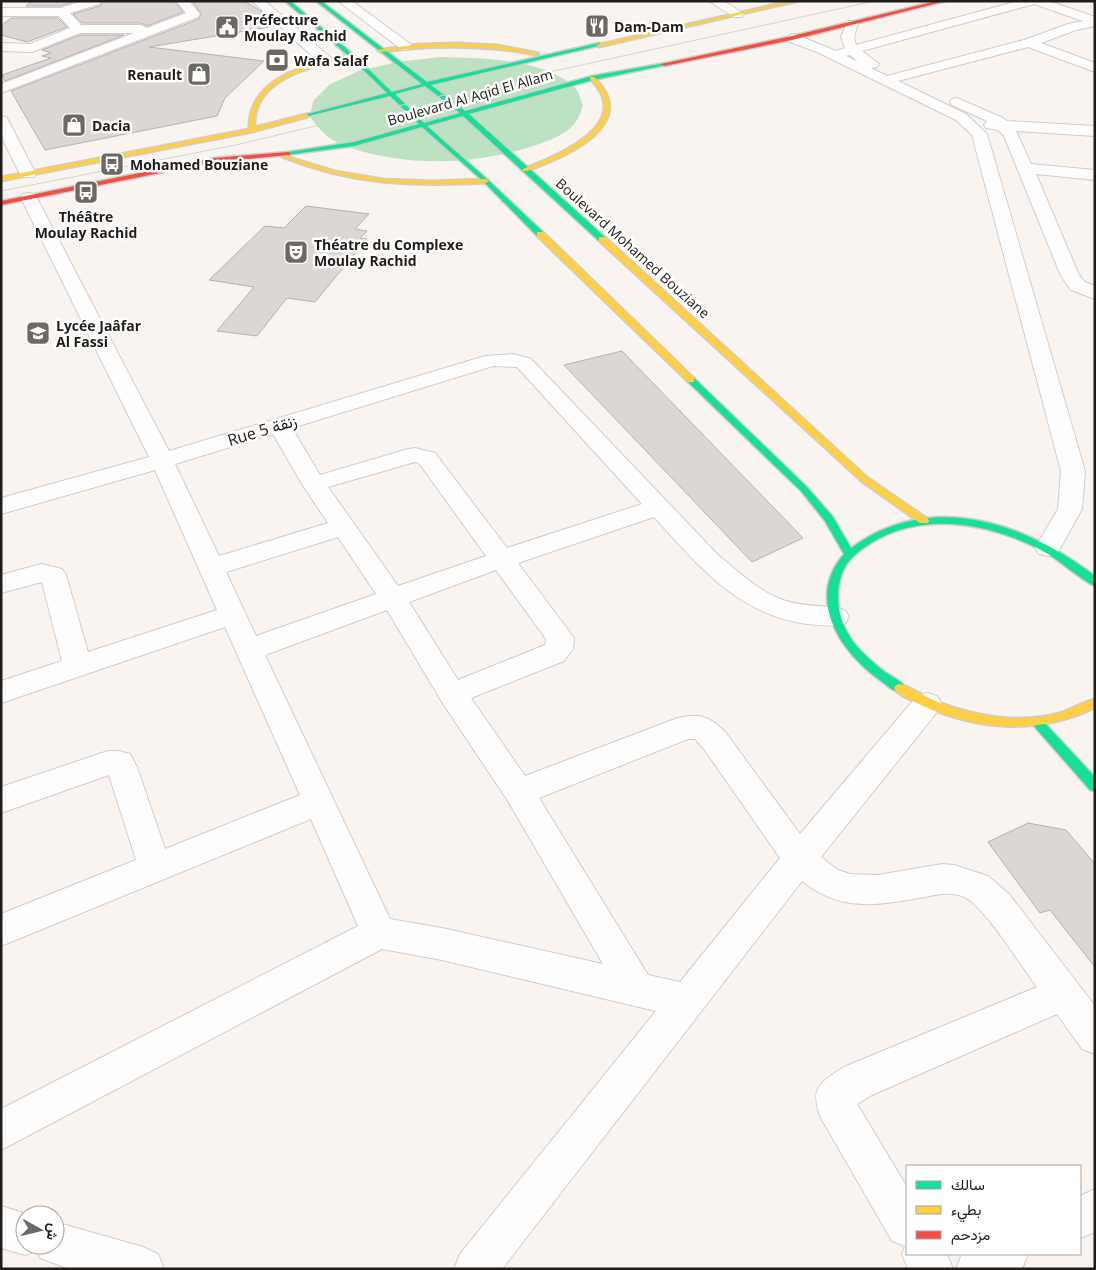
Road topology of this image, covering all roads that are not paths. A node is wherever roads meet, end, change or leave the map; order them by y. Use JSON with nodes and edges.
{"nodes":[{"id":1,"x":95,"y":1,"type":"edge"},
{"id":2,"x":182,"y":1,"type":"edge"},
{"id":3,"x":258,"y":1,"type":"edge"},
{"id":4,"x":286,"y":1,"type":"edge"},
{"id":5,"x":318,"y":1,"type":"edge"},
{"id":6,"x":344,"y":1,"type":"edge"},
{"id":7,"x":715,"y":1,"type":"edge"},
{"id":8,"x":749,"y":1,"type":"edge"},
{"id":9,"x":797,"y":1,"type":"edge"},
{"id":10,"x":944,"y":1,"type":"edge"},
{"id":11,"x":1032,"y":1,"type":"edge"},
{"id":12,"x":1037,"y":1,"type":"edge"},
{"id":13,"x":763,"y":8,"type":"junction"},
{"id":14,"x":1,"y":12,"type":"edge"},
{"id":15,"x":62,"y":12,"type":"junction"},
{"id":16,"x":738,"y":14,"type":"junction"},
{"id":17,"x":1095,"y":21,"type":"edge"},
{"id":18,"x":852,"y":24,"type":"junction"},
{"id":19,"x":78,"y":28,"type":"junction"},
{"id":20,"x":155,"y":29,"type":"junction"},
{"id":21,"x":792,"y":38,"type":"junction"},
{"id":22,"x":1029,"y":43,"type":"junction"},
{"id":23,"x":406,"y":46,"type":"junction"},
{"id":24,"x":1,"y":47,"type":"edge"},
{"id":25,"x":380,"y":50,"type":"junction"},
{"id":26,"x":852,"y":50,"type":"junction"},
{"id":27,"x":834,"y":54,"type":"junction"},
{"id":28,"x":352,"y":56,"type":"junction"},
{"id":29,"x":547,"y":56,"type":"junction"},
{"id":30,"x":42,"y":58,"type":"junction"},
{"id":31,"x":326,"y":61,"type":"junction"},
{"id":32,"x":1095,"y":68,"type":"edge"},
{"id":33,"x":592,"y":78,"type":"junction"},
{"id":34,"x":893,"y":78,"type":"junction"},
{"id":35,"x":424,"y":84,"type":"junction"},
{"id":36,"x":1,"y":89,"type":"edge"},
{"id":37,"x":391,"y":93,"type":"junction"},
{"id":38,"x":464,"y":114,"type":"junction"},
{"id":39,"x":2,"y":122,"type":"edge"},
{"id":40,"x":1004,"y":125,"type":"junction"},
{"id":41,"x":424,"y":126,"type":"junction"},
{"id":42,"x":972,"y":126,"type":"junction"},
{"id":43,"x":252,"y":130,"type":"junction"},
{"id":44,"x":1095,"y":131,"type":"edge"},
{"id":45,"x":281,"y":154,"type":"junction"},
{"id":46,"x":1025,"y":168,"type":"junction"},
{"id":47,"x":525,"y":170,"type":"junction"},
{"id":48,"x":1095,"y":174,"type":"edge"},
{"id":49,"x":1,"y":179,"type":"edge"},
{"id":50,"x":486,"y":180,"type":"junction"},
{"id":51,"x":29,"y":186,"type":"junction"},
{"id":52,"x":1,"y":203,"type":"edge"},
{"id":53,"x":1095,"y":293,"type":"edge"},
{"id":54,"x":278,"y":424,"type":"junction"},
{"id":55,"x":162,"y":462,"type":"junction"},
{"id":56,"x":314,"y":484,"type":"junction"},
{"id":57,"x":1,"y":506,"type":"edge"},
{"id":58,"x":659,"y":507,"type":"junction"},
{"id":59,"x":924,"y":521,"type":"junction"},
{"id":60,"x":343,"y":527,"type":"junction"},
{"id":61,"x":1048,"y":548,"type":"junction"},
{"id":62,"x":848,"y":552,"type":"junction"},
{"id":63,"x":502,"y":559,"type":"junction"},
{"id":64,"x":210,"y":568,"type":"junction"},
{"id":65,"x":1095,"y":582,"type":"edge"},
{"id":66,"x":1,"y":584,"type":"edge"},
{"id":67,"x":393,"y":599,"type":"junction"},
{"id":68,"x":231,"y":615,"type":"junction"},
{"id":69,"x":834,"y":617,"type":"junction"},
{"id":70,"x":248,"y":650,"type":"junction"},
{"id":71,"x":78,"y":666,"type":"junction"},
{"id":72,"x":1,"y":692,"type":"edge"},
{"id":73,"x":452,"y":694,"type":"junction"},
{"id":74,"x":1095,"y":703,"type":"edge"},
{"id":75,"x":927,"y":704,"type":"junction"},
{"id":76,"x":1037,"y":722,"type":"junction"},
{"id":77,"x":1095,"y":786,"type":"edge"},
{"id":78,"x":520,"y":792,"type":"junction"},
{"id":79,"x":1,"y":800,"type":"edge"},
{"id":80,"x":318,"y":802,"type":"junction"},
{"id":81,"x":799,"y":859,"type":"junction"},
{"id":82,"x":154,"y":868,"type":"junction"},
{"id":83,"x":1,"y":930,"type":"edge"},
{"id":84,"x":379,"y":933,"type":"junction"},
{"id":85,"x":638,"y":991,"type":"junction"},
{"id":86,"x":1063,"y":994,"type":"junction"},
{"id":87,"x":687,"y":1001,"type":"junction"},
{"id":88,"x":1095,"y":1036,"type":"edge"},
{"id":89,"x":1,"y":1130,"type":"edge"},
{"id":90,"x":1095,"y":1210,"type":"edge"},
{"id":91,"x":1081,"y":1217,"type":"edge"},
{"id":92,"x":906,"y":1224,"type":"edge"},
{"id":93,"x":1,"y":1226,"type":"edge"},
{"id":94,"x":15,"y":1231,"type":"edge"},
{"id":95,"x":65,"y":1246,"type":"edge"},
{"id":96,"x":924,"y":1255,"type":"edge"},
{"id":97,"x":1005,"y":1255,"type":"edge"},
{"id":98,"x":143,"y":1269,"type":"edge"},
{"id":99,"x":475,"y":1269,"type":"edge"},
{"id":100,"x":932,"y":1269,"type":"edge"},
{"id":101,"x":977,"y":1269,"type":"edge"}],
"edges":[{"from":1,"to":15,"type":"street"},
{"from":2,"to":20,"type":"street"},
{"from":3,"to":31,"type":"street"},
{"from":4,"to":28,"type":"main road"},
{"from":5,"to":25,"type":"main road","name":"Boulevard Mohamed Bouziane"},
{"from":6,"to":23,"type":"street"},
{"from":7,"to":16,"type":"street"},
{"from":8,"to":13,"type":"street"},
{"from":9,"to":13,"type":"main road","name":"Boulevard Al Aqid El Allam"},
{"from":10,"to":18,"type":"main road","name":"Boulevard Al Aqid El Allam"},
{"from":11,"to":26,"type":"street"},
{"from":12,"to":17,"type":"street"},
{"from":13,"to":16,"type":"main road","name":"Boulevard Al Aqid El Allam"},
{"from":14,"to":15,"type":"street"},
{"from":15,"to":19,"type":"street"},
{"from":16,"to":29,"type":"main road","name":"Boulevard Al Aqid El Allam"},
{"from":17,"to":22,"type":"street"},
{"from":18,"to":21,"type":"main road","name":"Boulevard Al Aqid El Allam"},
{"from":18,"to":26,"type":"street"},
{"from":19,"to":20,"type":"street"},
{"from":19,"to":30,"type":"street"},
{"from":20,"to":30,"type":"street"},
{"from":21,"to":27,"type":"street"},
{"from":21,"to":33,"type":"main road","name":"Boulevard Al Aqid El Allam"},
{"from":22,"to":32,"type":"street"},
{"from":22,"to":34,"type":"street"},
{"from":23,"to":25,"type":"main road"},
{"from":23,"to":29,"type":"main road"},
{"from":24,"to":30,"type":"street"},
{"from":25,"to":35,"type":"main road","name":"Boulevard Mohamed Bouziane"},
{"from":26,"to":27,"type":"street"},
{"from":26,"to":34,"type":"street"},
{"from":27,"to":34,"type":"street"},
{"from":28,"to":31,"type":"main road"},
{"from":28,"to":37,"type":"main road"},
{"from":29,"to":35,"type":"main road","name":"Boulevard Al Aqid El Allam"},
{"from":30,"to":36,"type":"street"},
{"from":31,"to":43,"type":"main road"},
{"from":33,"to":38,"type":"main road","name":"Boulevard Al Aqid El Allam"},
{"from":33,"to":47,"type":"main road"},
{"from":34,"to":40,"type":"street"},
{"from":34,"to":42,"type":"street"},
{"from":35,"to":37,"type":"main road","name":"Boulevard Al Aqid El Allam"},
{"from":35,"to":38,"type":"main road","name":"Boulevard Mohamed Bouziane"},
{"from":37,"to":41,"type":"main road"},
{"from":37,"to":43,"type":"main road","name":"Boulevard Al Aqid El Allam"},
{"from":38,"to":41,"type":"main road","name":"Boulevard Al Aqid El Allam"},
{"from":38,"to":47,"type":"main road","name":"Boulevard Mohamed Bouziane"},
{"from":39,"to":51,"type":"street"},
{"from":40,"to":42,"type":"street"},
{"from":40,"to":44,"type":"street"},
{"from":40,"to":46,"type":"street"},
{"from":41,"to":45,"type":"main road","name":"Boulevard Al Aqid El Allam"},
{"from":41,"to":50,"type":"main road"},
{"from":42,"to":61,"type":"street"},
{"from":43,"to":51,"type":"main road","name":"Boulevard Al Aqid El Allam"},
{"from":45,"to":50,"type":"main road"},
{"from":45,"to":51,"type":"main road","name":"Boulevard Al Aqid El Allam"},
{"from":46,"to":48,"type":"street"},
{"from":46,"to":53,"type":"street"},
{"from":47,"to":59,"type":"main road","name":"Boulevard Mohamed Bouziane"},
{"from":49,"to":51,"type":"main road","name":"Boulevard Al Aqid El Allam"},
{"from":50,"to":62,"type":"main road"},
{"from":51,"to":52,"type":"main road","name":"Boulevard Al Aqid El Allam"},
{"from":51,"to":55,"type":"street"},
{"from":54,"to":55,"type":"street","name":"Rue 5 زنقة"},
{"from":54,"to":56,"type":"street"},
{"from":54,"to":58,"type":"street","name":"Rue 5 زنقة"},
{"from":55,"to":57,"type":"street","name":"Rue 5 زنقة"},
{"from":55,"to":64,"type":"street"},
{"from":56,"to":60,"type":"street"},
{"from":56,"to":63,"type":"street"},
{"from":58,"to":63,"type":"street"},
{"from":58,"to":69,"type":"street"},
{"from":59,"to":61,"type":"main road"},
{"from":59,"to":62,"type":"main road"},
{"from":60,"to":64,"type":"street"},
{"from":60,"to":67,"type":"street"},
{"from":61,"to":65,"type":"main road"},
{"from":62,"to":69,"type":"main road"},
{"from":63,"to":67,"type":"street"},
{"from":63,"to":73,"type":"street"},
{"from":64,"to":68,"type":"street"},
{"from":66,"to":71,"type":"street"},
{"from":67,"to":70,"type":"street"},
{"from":67,"to":73,"type":"street"},
{"from":68,"to":70,"type":"street"},
{"from":68,"to":71,"type":"street"},
{"from":69,"to":75,"type":"main road"},
{"from":70,"to":80,"type":"street"},
{"from":71,"to":72,"type":"street"},
{"from":73,"to":78,"type":"street"},
{"from":74,"to":76,"type":"main road"},
{"from":75,"to":76,"type":"main road"},
{"from":75,"to":81,"type":"street"},
{"from":76,"to":77,"type":"main road"},
{"from":78,"to":81,"type":"street"},
{"from":78,"to":85,"type":"street"},
{"from":79,"to":82,"type":"street"},
{"from":80,"to":82,"type":"street"},
{"from":80,"to":84,"type":"street"},
{"from":81,"to":86,"type":"street"},
{"from":81,"to":87,"type":"street"},
{"from":82,"to":83,"type":"street"},
{"from":84,"to":85,"type":"street"},
{"from":84,"to":89,"type":"street"},
{"from":85,"to":87,"type":"street"},
{"from":86,"to":88,"type":"street"},
{"from":86,"to":92,"type":"street"},
{"from":87,"to":99,"type":"street"},
{"from":90,"to":91,"type":"street"},
{"from":93,"to":94,"type":"street"},
{"from":95,"to":98,"type":"street"},
{"from":96,"to":100,"type":"street"},
{"from":97,"to":101,"type":"street"}]}
